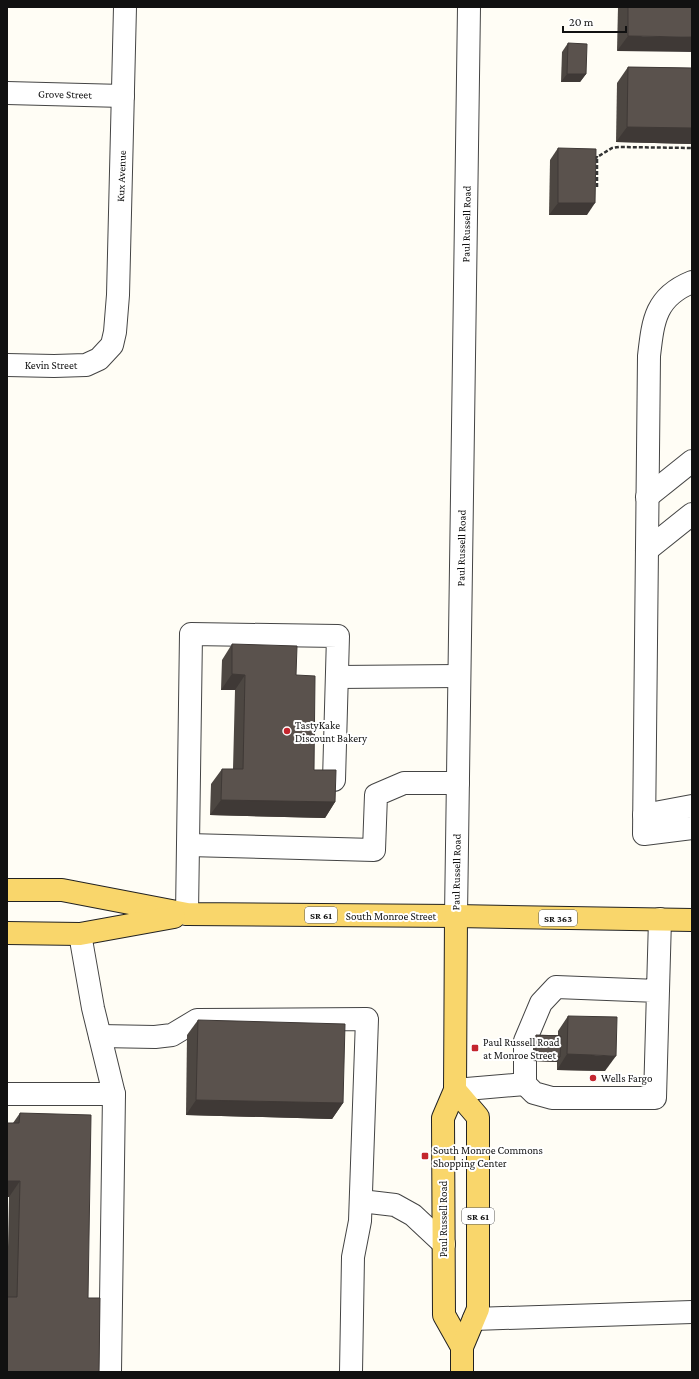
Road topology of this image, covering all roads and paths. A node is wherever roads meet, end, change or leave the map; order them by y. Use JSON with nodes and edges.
{"nodes":[{"id":1,"x":125,"y":7,"type":"edge"},
{"id":2,"x":469,"y":7,"type":"edge"},
{"id":3,"x":7,"y":93,"type":"edge"},
{"id":4,"x":123,"y":96,"type":"junction"},
{"id":5,"x":692,"y":148,"type":"edge"},
{"id":6,"x":597,"y":156,"type":"junction"},
{"id":7,"x":592,"y":160,"type":"edge"},
{"id":8,"x":597,"y":187,"type":"edge"},
{"id":9,"x":692,"y":282,"type":"edge"},
{"id":10,"x":112,"y":345,"type":"joint"},
{"id":11,"x":7,"y":365,"type":"edge"},
{"id":12,"x":692,"y":461,"type":"edge"},
{"id":13,"x":647,"y":497,"type":"junction"},
{"id":14,"x":692,"y":514,"type":"edge"},
{"id":15,"x":647,"y":550,"type":"junction"},
{"id":16,"x":459,"y":676,"type":"junction"},
{"id":17,"x":337,"y":677,"type":"junction"},
{"id":18,"x":334,"y":780,"type":"edge"},
{"id":19,"x":458,"y":783,"type":"junction"},
{"id":20,"x":692,"y":806,"type":"edge"},
{"id":21,"x":644,"y":815,"type":"junction"},
{"id":22,"x":692,"y":828,"type":"edge"},
{"id":23,"x":188,"y":845,"type":"junction"},
{"id":24,"x":7,"y":890,"type":"edge"},
{"id":25,"x":187,"y":914,"type":"junction"},
{"id":26,"x":456,"y":916,"type":"junction"},
{"id":27,"x":660,"y":919,"type":"junction"},
{"id":28,"x":692,"y":920,"type":"edge"},
{"id":29,"x":7,"y":933,"type":"edge"},
{"id":30,"x":80,"y":934,"type":"junction"},
{"id":31,"x":658,"y":991,"type":"junction"},
{"id":32,"x":100,"y":1036,"type":"junction"},
{"id":33,"x":524,"y":1084,"type":"junction"},
{"id":34,"x":455,"y":1090,"type":"junction"},
{"id":35,"x":7,"y":1094,"type":"edge"},
{"id":36,"x":114,"y":1094,"type":"junction"},
{"id":37,"x":361,"y":1201,"type":"junction"},
{"id":38,"x":444,"y":1244,"type":"junction"},
{"id":39,"x":692,"y":1312,"type":"edge"},
{"id":40,"x":474,"y":1320,"type":"junction"},
{"id":41,"x":462,"y":1347,"type":"junction"},
{"id":42,"x":110,"y":1372,"type":"edge"},
{"id":43,"x":351,"y":1372,"type":"edge"},
{"id":44,"x":462,"y":1372,"type":"edge"}],
"edges":[{"from":1,"to":4,"type":"street","name":"Kux Avenue"},
{"from":2,"to":16,"type":"street","name":"Paul Russell Road"},
{"from":3,"to":4,"type":"street","name":"Grove Street"},
{"from":4,"to":10,"type":"street","name":"Kux Avenue"},
{"from":5,"to":6,"type":"path"},
{"from":6,"to":7,"type":"path"},
{"from":6,"to":8,"type":"path"},
{"from":9,"to":13,"type":"street"},
{"from":10,"to":11,"type":"street","name":"Kevin Street"},
{"from":12,"to":13,"type":"street"},
{"from":13,"to":15,"type":"street"},
{"from":14,"to":15,"type":"street"},
{"from":15,"to":21,"type":"street"},
{"from":16,"to":17,"type":"street"},
{"from":16,"to":19,"type":"street","name":"Paul Russell Road"},
{"from":17,"to":18,"type":"street"},
{"from":17,"to":23,"type":"street"},
{"from":19,"to":23,"type":"street"},
{"from":19,"to":26,"type":"street","name":"Paul Russell Road"},
{"from":20,"to":21,"type":"street"},
{"from":21,"to":22,"type":"street"},
{"from":23,"to":25,"type":"street"},
{"from":24,"to":25,"type":"main road","name":"South Monroe Street","number":"SR 61"},
{"from":25,"to":26,"type":"main road","name":"South Monroe Street","number":"SR 61"},
{"from":25,"to":30,"type":"main road","name":"South Monroe Street","number":"SR 61"},
{"from":26,"to":27,"type":"main road","name":"South Monroe Street","number":"SR 363"},
{"from":26,"to":34,"type":"main road","name":"Paul Russell Road","number":"SR 61"},
{"from":27,"to":28,"type":"main road","name":"South Monroe Street","number":"SR 363"},
{"from":27,"to":31,"type":"street"},
{"from":29,"to":30,"type":"main road","name":"South Monroe Street","number":"SR 61"},
{"from":30,"to":32,"type":"street"},
{"from":31,"to":33,"type":"street"},
{"from":31,"to":33,"type":"street"},
{"from":32,"to":36,"type":"street"},
{"from":32,"to":37,"type":"street"},
{"from":33,"to":34,"type":"street"},
{"from":34,"to":38,"type":"main road","name":"Paul Russell Road","number":"SR 61"},
{"from":34,"to":40,"type":"main road","name":"Paul Russell Road","number":"SR 61"},
{"from":35,"to":36,"type":"street"},
{"from":36,"to":42,"type":"street"},
{"from":37,"to":38,"type":"street"},
{"from":37,"to":43,"type":"street"},
{"from":38,"to":41,"type":"main road","name":"Paul Russell Road","number":"SR 61"},
{"from":39,"to":40,"type":"street"},
{"from":40,"to":41,"type":"main road","name":"Paul Russell Road","number":"SR 61"},
{"from":41,"to":44,"type":"main road","name":"Paul Russell Road","number":"SR 61"}]}
